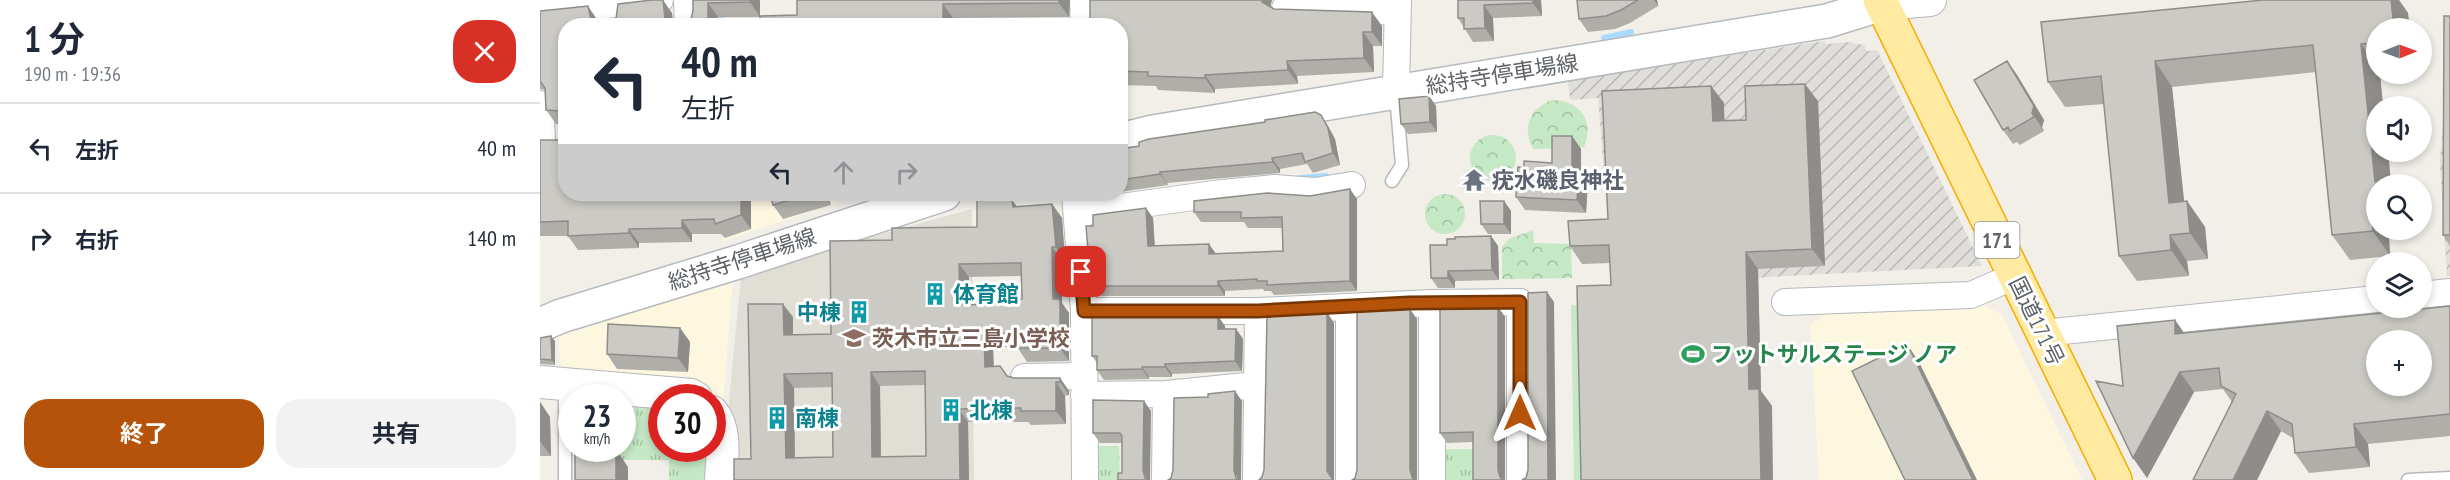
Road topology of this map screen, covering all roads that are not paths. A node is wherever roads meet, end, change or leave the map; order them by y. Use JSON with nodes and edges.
{"nodes":[{"id":1,"x":660,"y":0,"type":"edge"},
{"id":2,"x":687,"y":0,"type":"edge"},
{"id":3,"x":1083,"y":0,"type":"edge"},
{"id":4,"x":1930,"y":0,"type":"edge"},
{"id":5,"x":1881,"y":2,"type":"edge"},
{"id":6,"x":1311,"y":4,"type":"edge"},
{"id":7,"x":1398,"y":6,"type":"edge"},
{"id":8,"x":1285,"y":8,"type":"edge"},
{"id":9,"x":540,"y":11,"type":"edge"},
{"id":10,"x":613,"y":15,"type":"edge"},
{"id":11,"x":688,"y":18,"type":"edge"},
{"id":12,"x":1084,"y":18,"type":"edge"},
{"id":13,"x":1396,"y":91,"type":"junction"},
{"id":14,"x":540,"y":104,"type":"edge"},
{"id":15,"x":1128,"y":138,"type":"edge"},
{"id":16,"x":549,"y":139,"type":"edge"},
{"id":17,"x":1392,"y":181,"type":"dead end"},
{"id":18,"x":1352,"y":185,"type":"dead end"},
{"id":19,"x":1128,"y":200,"type":"edge"},
{"id":20,"x":923,"y":201,"type":"edge"},
{"id":21,"x":1108,"y":201,"type":"edge"},
{"id":22,"x":1076,"y":203,"type":"edge"},
{"id":23,"x":2015,"y":276,"type":"junction"},
{"id":24,"x":2450,"y":292,"type":"edge"},
{"id":25,"x":2432,"y":294,"type":"edge"},
{"id":26,"x":2366,"y":300,"type":"edge"},
{"id":27,"x":1785,"y":302,"type":"dead end"},
{"id":28,"x":1432,"y":303,"type":"junction"},
{"id":29,"x":1349,"y":307,"type":"junction"},
{"id":30,"x":1084,"y":311,"type":"junction"},
{"id":31,"x":1258,"y":311,"type":"junction"},
{"id":32,"x":540,"y":324,"type":"edge"},
{"id":33,"x":2043,"y":333,"type":"junction"},
{"id":34,"x":1024,"y":377,"type":"edge"},
{"id":35,"x":553,"y":383,"type":"edge"},
{"id":36,"x":1084,"y":385,"type":"junction"},
{"id":37,"x":1256,"y":385,"type":"junction"},
{"id":38,"x":648,"y":391,"type":"edge"},
{"id":39,"x":1166,"y":394,"type":"junction"},
{"id":40,"x":721,"y":462,"type":"edge"},
{"id":41,"x":2450,"y":478,"type":"edge"},
{"id":42,"x":565,"y":480,"type":"edge"},
{"id":43,"x":721,"y":480,"type":"edge"},
{"id":44,"x":1085,"y":480,"type":"edge"},
{"id":45,"x":1165,"y":480,"type":"edge"},
{"id":46,"x":1256,"y":480,"type":"edge"},
{"id":47,"x":1349,"y":480,"type":"edge"},
{"id":48,"x":1432,"y":480,"type":"edge"},
{"id":49,"x":1520,"y":480,"type":"edge"},
{"id":50,"x":2115,"y":480,"type":"edge"},
{"id":51,"x":2408,"y":480,"type":"edge"}],
"edges":[{"from":1,"to":10,"type":"street"},
{"from":2,"to":11,"type":"street"},
{"from":3,"to":12,"type":"street"},
{"from":4,"to":5,"type":"street"},
{"from":5,"to":13,"type":"main road","name":"総持寺停車場線"},
{"from":5,"to":23,"type":"highway","name":"国道171号","number":"171"},
{"from":6,"to":7,"type":"street"},
{"from":6,"to":8,"type":"street"},
{"from":7,"to":13,"type":"street"},
{"from":9,"to":10,"type":"street"},
{"from":13,"to":15,"type":"main road","name":"総持寺停車場線"},
{"from":13,"to":17,"type":"lane"},
{"from":14,"to":16,"type":"street"},
{"from":18,"to":19,"type":"street"},
{"from":20,"to":32,"type":"main road","name":"総持寺停車場線"},
{"from":21,"to":22,"type":"street"},
{"from":22,"to":30,"type":"street"},
{"from":23,"to":27,"type":"street"},
{"from":23,"to":33,"type":"highway","name":"国道171号","number":"171"},
{"from":24,"to":25,"type":"street"},
{"from":26,"to":33,"type":"street"},
{"from":28,"to":29,"type":"street"},
{"from":28,"to":48,"type":"street"},
{"from":28,"to":49,"type":"street"},
{"from":29,"to":31,"type":"street"},
{"from":29,"to":47,"type":"street"},
{"from":30,"to":31,"type":"street"},
{"from":30,"to":36,"type":"street"},
{"from":31,"to":37,"type":"street"},
{"from":33,"to":50,"type":"highway","name":"国道171号","number":"171"},
{"from":34,"to":36,"type":"street"},
{"from":35,"to":38,"type":"street"},
{"from":35,"to":42,"type":"lane"},
{"from":36,"to":39,"type":"street"},
{"from":36,"to":44,"type":"street"},
{"from":37,"to":39,"type":"street"},
{"from":37,"to":46,"type":"street"},
{"from":39,"to":45,"type":"street"},
{"from":40,"to":43,"type":"street"},
{"from":41,"to":51,"type":"lane"}]}
